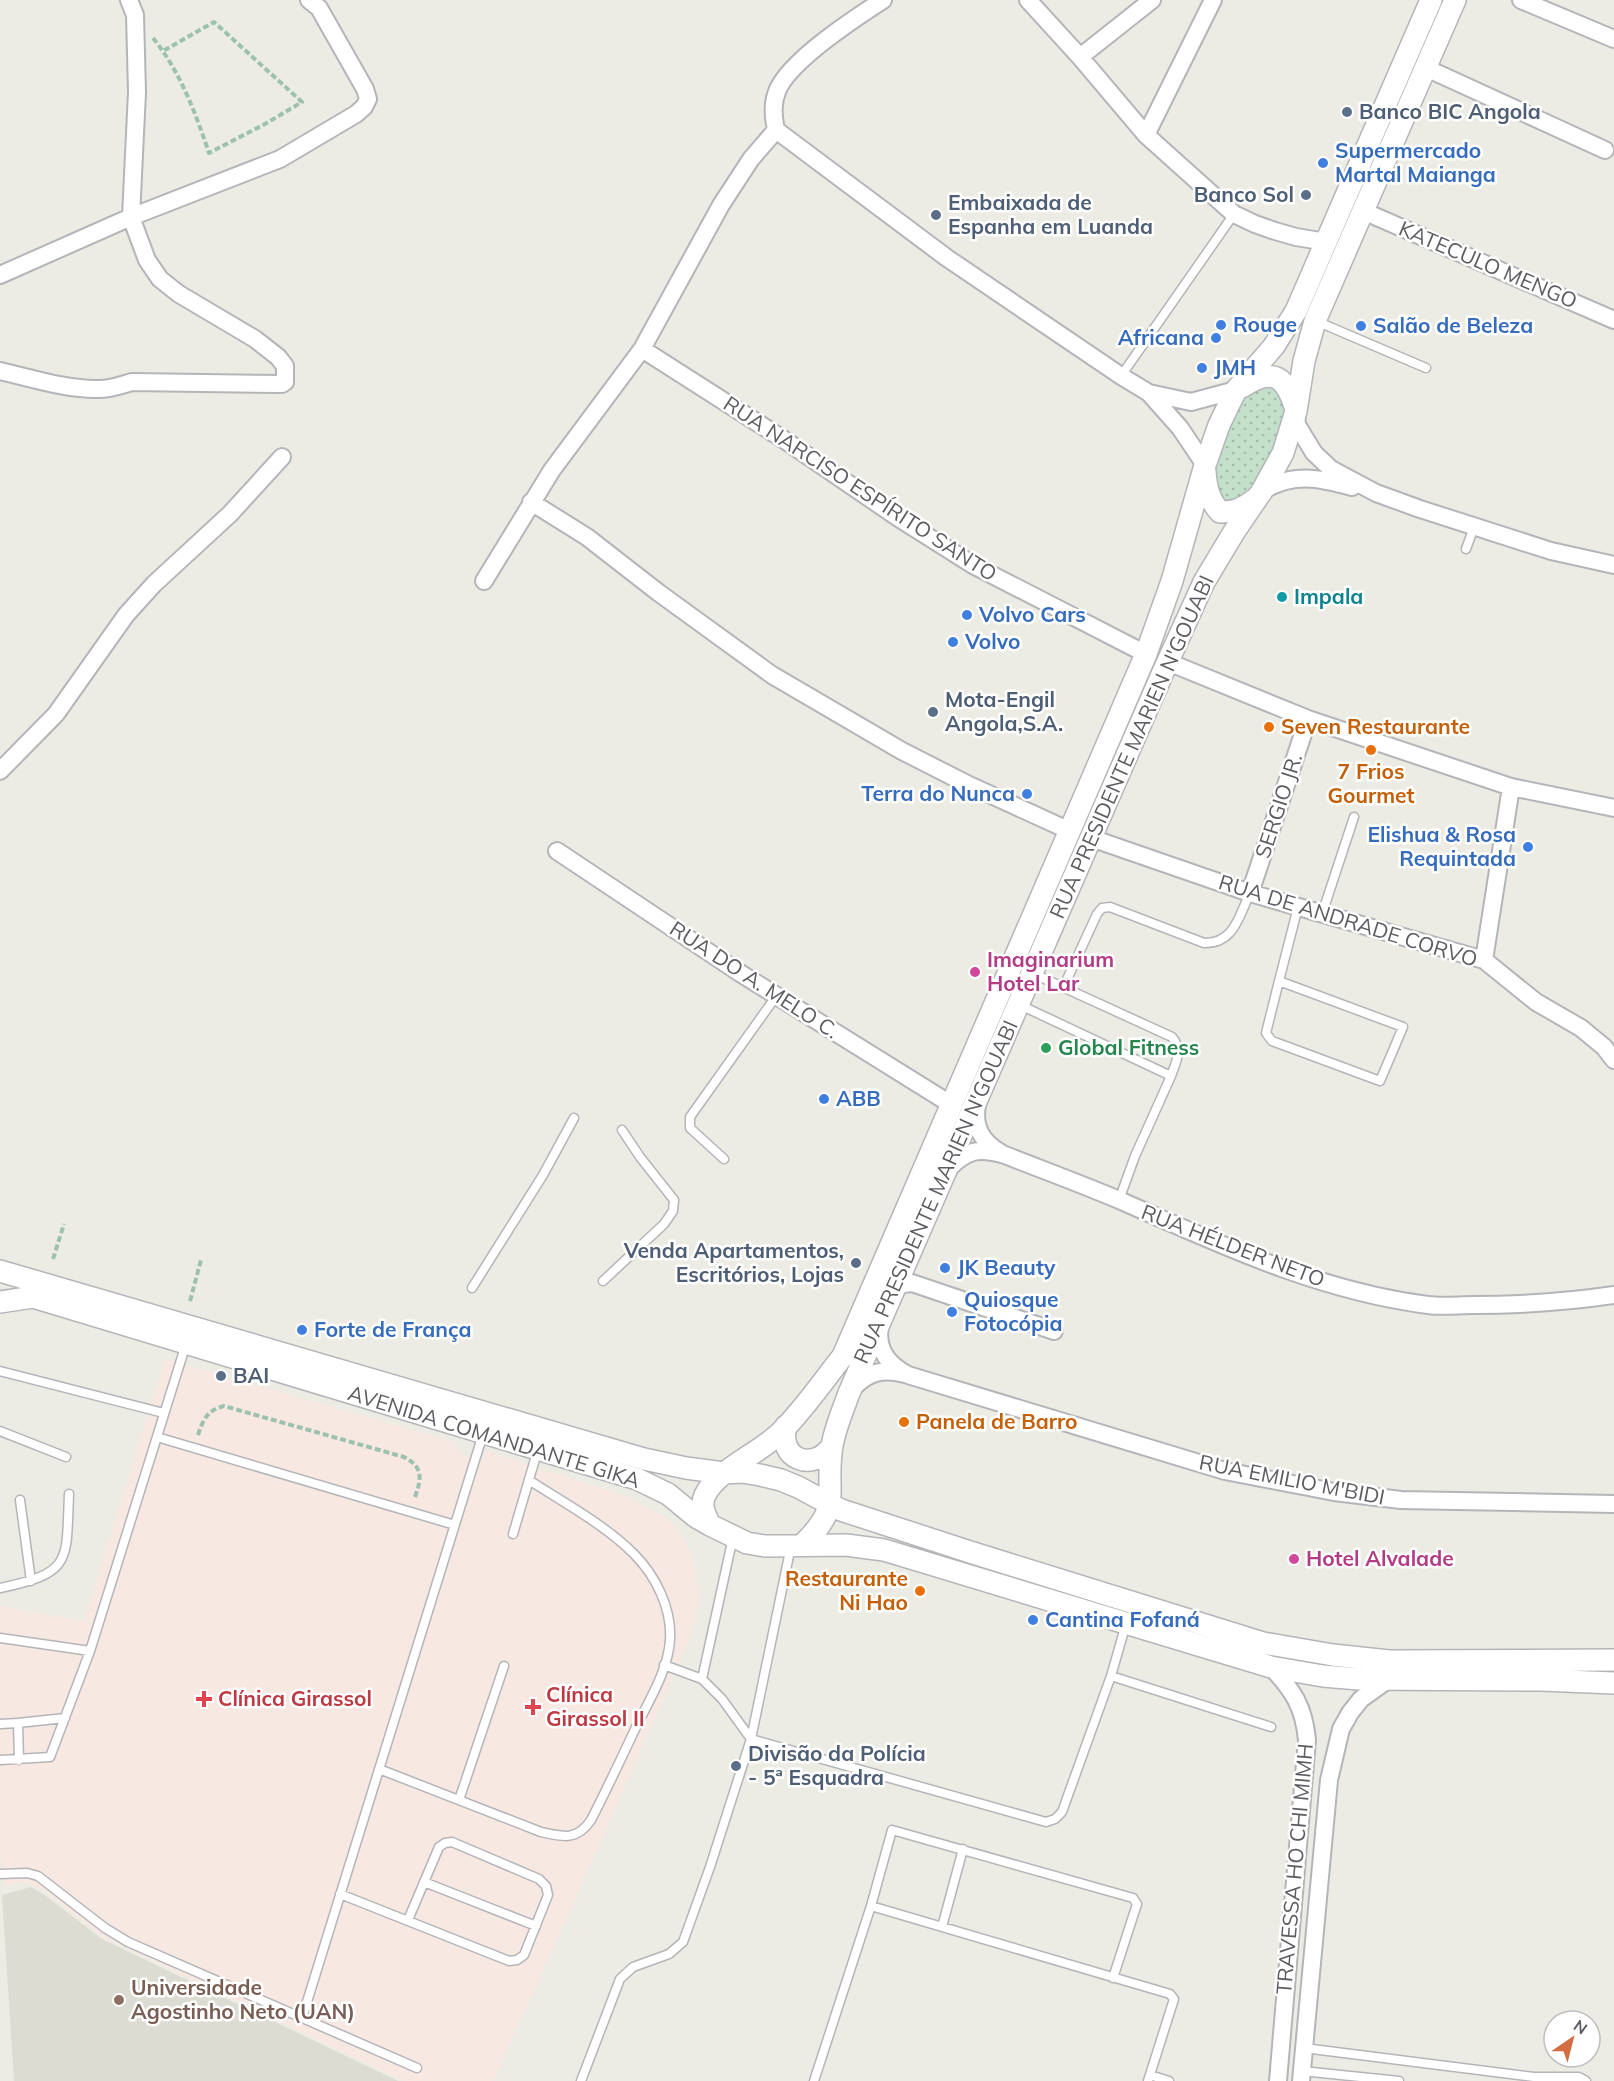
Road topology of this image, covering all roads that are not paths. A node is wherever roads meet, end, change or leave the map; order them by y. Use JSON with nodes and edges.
{"nodes":[{"id":1,"x":129,"y":0,"type":"edge"},
{"id":2,"x":883,"y":0,"type":"edge"},
{"id":3,"x":1028,"y":0,"type":"edge"},
{"id":4,"x":1152,"y":0,"type":"edge"},
{"id":5,"x":1212,"y":0,"type":"edge"},
{"id":6,"x":1431,"y":0,"type":"edge"},
{"id":7,"x":1455,"y":0,"type":"edge"},
{"id":8,"x":1521,"y":0,"type":"edge"},
{"id":9,"x":317,"y":3,"type":"edge"},
{"id":10,"x":1614,"y":39,"type":"edge"},
{"id":11,"x":1080,"y":57,"type":"junction"},
{"id":12,"x":1426,"y":68,"type":"junction"},
{"id":13,"x":776,"y":130,"type":"junction"},
{"id":14,"x":1146,"y":135,"type":"junction"},
{"id":15,"x":1605,"y":150,"type":"dead end"},
{"id":16,"x":1363,"y":211,"type":"junction"},
{"id":17,"x":1234,"y":214,"type":"junction"},
{"id":18,"x":131,"y":217,"type":"junction"},
{"id":19,"x":1326,"y":242,"type":"junction"},
{"id":20,"x":0,"y":276,"type":"edge"},
{"id":21,"x":1614,"y":320,"type":"edge"},
{"id":22,"x":1315,"y":321,"type":"junction"},
{"id":23,"x":642,"y":349,"type":"junction"},
{"id":24,"x":1426,"y":368,"type":"dead end"},
{"id":25,"x":0,"y":371,"type":"edge"},
{"id":26,"x":1120,"y":376,"type":"junction"},
{"id":27,"x":1236,"y":390,"type":"junction"},
{"id":28,"x":1149,"y":393,"type":"junction"},
{"id":29,"x":1296,"y":411,"type":"junction"},
{"id":30,"x":282,"y":458,"type":"dead end"},
{"id":31,"x":1205,"y":466,"type":"junction"},
{"id":32,"x":1262,"y":491,"type":"junction"},
{"id":33,"x":1376,"y":493,"type":"junction"},
{"id":34,"x":531,"y":502,"type":"junction"},
{"id":35,"x":1475,"y":527,"type":"junction"},
{"id":36,"x":1467,"y":550,"type":"dead end"},
{"id":37,"x":1614,"y":565,"type":"edge"},
{"id":38,"x":484,"y":580,"type":"dead end"},
{"id":39,"x":1146,"y":654,"type":"junction"},
{"id":40,"x":1168,"y":662,"type":"junction"},
{"id":41,"x":1308,"y":719,"type":"junction"},
{"id":42,"x":0,"y":771,"type":"edge"},
{"id":43,"x":1511,"y":787,"type":"junction"},
{"id":44,"x":1614,"y":808,"type":"edge"},
{"id":45,"x":1354,"y":817,"type":"dead end"},
{"id":46,"x":1070,"y":831,"type":"junction"},
{"id":47,"x":1091,"y":838,"type":"junction"},
{"id":48,"x":557,"y":851,"type":"dead end"},
{"id":49,"x":1250,"y":893,"type":"junction"},
{"id":50,"x":1298,"y":907,"type":"junction"},
{"id":51,"x":1322,"y":914,"type":"junction"},
{"id":52,"x":1484,"y":960,"type":"junction"},
{"id":53,"x":1032,"y":973,"type":"junction"},
{"id":54,"x":1278,"y":981,"type":"junction"},
{"id":55,"x":1063,"y":987,"type":"junction"},
{"id":56,"x":777,"y":995,"type":"junction"},
{"id":57,"x":1018,"y":1004,"type":"junction"},
{"id":58,"x":1614,"y":1060,"type":"edge"},
{"id":59,"x":1171,"y":1076,"type":"junction"},
{"id":60,"x":980,"y":1093,"type":"junction"},
{"id":61,"x":952,"y":1105,"type":"junction"},
{"id":62,"x":574,"y":1118,"type":"dead end"},
{"id":63,"x":622,"y":1130,"type":"dead end"},
{"id":64,"x":1005,"y":1155,"type":"junction"},
{"id":65,"x":724,"y":1159,"type":"dead end"},
{"id":66,"x":946,"y":1171,"type":"junction"},
{"id":67,"x":1119,"y":1200,"type":"junction"},
{"id":68,"x":0,"y":1271,"type":"edge"},
{"id":69,"x":903,"y":1280,"type":"junction"},
{"id":70,"x":603,"y":1281,"type":"dead end"},
{"id":71,"x":472,"y":1288,"type":"dead end"},
{"id":72,"x":1614,"y":1295,"type":"edge"},
{"id":73,"x":0,"y":1302,"type":"edge"},
{"id":74,"x":881,"y":1319,"type":"junction"},
{"id":75,"x":1054,"y":1331,"type":"dead end"},
{"id":76,"x":186,"y":1343,"type":"junction"},
{"id":77,"x":0,"y":1371,"type":"edge"},
{"id":78,"x":908,"y":1375,"type":"junction"},
{"id":79,"x":849,"y":1393,"type":"junction"},
{"id":80,"x":165,"y":1413,"type":"junction"},
{"id":81,"x":786,"y":1426,"type":"junction"},
{"id":82,"x":0,"y":1431,"type":"edge"},
{"id":83,"x":483,"y":1432,"type":"junction"},
{"id":84,"x":157,"y":1437,"type":"junction"},
{"id":85,"x":832,"y":1446,"type":"junction"},
{"id":86,"x":539,"y":1448,"type":"junction"},
{"id":87,"x":66,"y":1457,"type":"dead end"},
{"id":88,"x":724,"y":1473,"type":"junction"},
{"id":89,"x":529,"y":1480,"type":"junction"},
{"id":90,"x":69,"y":1494,"type":"dead end"},
{"id":91,"x":20,"y":1500,"type":"dead end"},
{"id":92,"x":830,"y":1503,"type":"junction"},
{"id":93,"x":1614,"y":1504,"type":"edge"},
{"id":94,"x":710,"y":1525,"type":"junction"},
{"id":95,"x":454,"y":1526,"type":"junction"},
{"id":96,"x":513,"y":1534,"type":"dead end"},
{"id":97,"x":733,"y":1537,"type":"junction"},
{"id":98,"x":797,"y":1545,"type":"junction"},
{"id":99,"x":31,"y":1581,"type":"junction"},
{"id":100,"x":0,"y":1588,"type":"edge"},
{"id":101,"x":1127,"y":1622,"type":"junction"},
{"id":102,"x":0,"y":1638,"type":"edge"},
{"id":103,"x":90,"y":1651,"type":"junction"},
{"id":104,"x":1614,"y":1660,"type":"edge"},
{"id":105,"x":664,"y":1665,"type":"junction"},
{"id":106,"x":504,"y":1666,"type":"dead end"},
{"id":107,"x":1271,"y":1667,"type":"junction"},
{"id":108,"x":1111,"y":1676,"type":"junction"},
{"id":109,"x":702,"y":1679,"type":"junction"},
{"id":110,"x":1389,"y":1679,"type":"junction"},
{"id":111,"x":1614,"y":1683,"type":"edge"},
{"id":112,"x":64,"y":1718,"type":"junction"},
{"id":113,"x":18,"y":1723,"type":"junction"},
{"id":114,"x":0,"y":1724,"type":"edge"},
{"id":115,"x":1271,"y":1727,"type":"dead end"},
{"id":116,"x":751,"y":1739,"type":"junction"},
{"id":117,"x":0,"y":1760,"type":"edge"},
{"id":118,"x":19,"y":1760,"type":"junction"},
{"id":119,"x":379,"y":1768,"type":"junction"},
{"id":120,"x":459,"y":1800,"type":"junction"},
{"id":121,"x":963,"y":1850,"type":"junction"},
{"id":122,"x":0,"y":1874,"type":"edge"},
{"id":123,"x":424,"y":1882,"type":"junction"},
{"id":124,"x":340,"y":1894,"type":"junction"},
{"id":125,"x":871,"y":1906,"type":"junction"},
{"id":126,"x":408,"y":1920,"type":"junction"},
{"id":127,"x":536,"y":1926,"type":"junction"},
{"id":128,"x":942,"y":1927,"type":"junction"},
{"id":129,"x":1113,"y":1978,"type":"junction"},
{"id":130,"x":302,"y":2018,"type":"junction"},
{"id":131,"x":1304,"y":2048,"type":"junction"},
{"id":132,"x":417,"y":2068,"type":"dead end"},
{"id":133,"x":1149,"y":2078,"type":"edge"},
{"id":134,"x":1301,"y":2078,"type":"edge"},
{"id":135,"x":1536,"y":2079,"type":"edge"},
{"id":136,"x":581,"y":2081,"type":"edge"},
{"id":137,"x":814,"y":2081,"type":"edge"},
{"id":138,"x":1169,"y":2081,"type":"edge"},
{"id":139,"x":1278,"y":2081,"type":"edge"},
{"id":140,"x":1399,"y":2081,"type":"edge"},
{"id":141,"x":1586,"y":2081,"type":"edge"}],
"edges":[{"from":1,"to":18,"type":"street"},
{"from":2,"to":13,"type":"street"},
{"from":3,"to":11,"type":"street"},
{"from":4,"to":11,"type":"street"},
{"from":5,"to":14,"type":"street"},
{"from":6,"to":19,"type":"street","name":"RUA PRESIDENTE MARIEN N'GOUABI"},
{"from":7,"to":12,"type":"street","name":"RUA PRESIDENTE MARIEN N'GOUABI"},
{"from":8,"to":10,"type":"street"},
{"from":9,"to":18,"type":"street"},
{"from":11,"to":14,"type":"street"},
{"from":12,"to":15,"type":"street"},
{"from":12,"to":16,"type":"street","name":"RUA PRESIDENTE MARIEN N'GOUABI"},
{"from":13,"to":23,"type":"street"},
{"from":13,"to":26,"type":"street"},
{"from":14,"to":17,"type":"street"},
{"from":16,"to":21,"type":"street","name":"KATECULO MENGO"},
{"from":16,"to":22,"type":"street","name":"RUA PRESIDENTE MARIEN N'GOUABI"},
{"from":17,"to":19,"type":"street"},
{"from":17,"to":26,"type":"lane"},
{"from":18,"to":20,"type":"street"},
{"from":18,"to":25,"type":"street"},
{"from":19,"to":27,"type":"street","name":"RUA PRESIDENTE MARIEN N'GOUABI"},
{"from":22,"to":24,"type":"lane"},
{"from":22,"to":29,"type":"street","name":"RUA PRESIDENTE MARIEN N'GOUABI"},
{"from":23,"to":34,"type":"street"},
{"from":23,"to":39,"type":"street","name":"RUA NARCISO ESPÍRITO SANTO"},
{"from":26,"to":28,"type":"street"},
{"from":27,"to":28,"type":"street"},
{"from":27,"to":29,"type":"street"},
{"from":27,"to":31,"type":"street","name":"RUA PRESIDENTE MARIEN N'GOUABI"},
{"from":28,"to":31,"type":"street"},
{"from":29,"to":32,"type":"street","name":"RUA PRESIDENTE MARIEN N'GOUABI"},
{"from":29,"to":33,"type":"street"},
{"from":30,"to":42,"type":"street"},
{"from":31,"to":32,"type":"street"},
{"from":31,"to":39,"type":"street","name":"RUA PRESIDENTE MARIEN N'GOUABI"},
{"from":32,"to":33,"type":"street"},
{"from":32,"to":40,"type":"street","name":"RUA PRESIDENTE MARIEN N'GOUABI"},
{"from":33,"to":35,"type":"street"},
{"from":34,"to":38,"type":"street"},
{"from":34,"to":46,"type":"street"},
{"from":35,"to":36,"type":"lane"},
{"from":35,"to":37,"type":"street"},
{"from":39,"to":46,"type":"street","name":"RUA PRESIDENTE MARIEN N'GOUABI"},
{"from":40,"to":41,"type":"street"},
{"from":40,"to":47,"type":"street","name":"RUA PRESIDENTE MARIEN N'GOUABI"},
{"from":41,"to":43,"type":"street"},
{"from":41,"to":49,"type":"street","name":"SERGIO JR."},
{"from":43,"to":44,"type":"street"},
{"from":43,"to":52,"type":"street"},
{"from":45,"to":51,"type":"lane"},
{"from":46,"to":61,"type":"street","name":"RUA PRESIDENTE MARIEN N'GOUABI"},
{"from":47,"to":49,"type":"street","name":"RUA DE ANDRADE CORVO"},
{"from":47,"to":53,"type":"street","name":"RUA PRESIDENTE MARIEN N'GOUABI"},
{"from":48,"to":56,"type":"street","name":"RUA DO A. MELO C."},
{"from":49,"to":50,"type":"street","name":"RUA DE ANDRADE CORVO"},
{"from":49,"to":55,"type":"lane"},
{"from":50,"to":51,"type":"street","name":"RUA DE ANDRADE CORVO"},
{"from":50,"to":54,"type":"lane"},
{"from":51,"to":52,"type":"street","name":"RUA DE ANDRADE CORVO"},
{"from":52,"to":58,"type":"street","name":"RUA DE ANDRADE CORVO"},
{"from":53,"to":55,"type":"lane"},
{"from":53,"to":57,"type":"street","name":"RUA PRESIDENTE MARIEN N'GOUABI"},
{"from":54,"to":54,"type":"lane"},
{"from":55,"to":59,"type":"lane"},
{"from":56,"to":61,"type":"street","name":"RUA DO A. MELO C."},
{"from":56,"to":65,"type":"lane"},
{"from":57,"to":59,"type":"lane"},
{"from":57,"to":60,"type":"street","name":"RUA PRESIDENTE MARIEN N'GOUABI"},
{"from":59,"to":67,"type":"lane"},
{"from":60,"to":64,"type":"street","name":"RUA HÉLDER NETO"},
{"from":60,"to":66,"type":"street","name":"RUA PRESIDENTE MARIEN N'GOUABI"},
{"from":61,"to":81,"type":"street","name":"RUA PRESIDENTE MARIEN N'GOUABI"},
{"from":62,"to":71,"type":"lane"},
{"from":63,"to":70,"type":"lane"},
{"from":64,"to":66,"type":"street","name":"RUA HÉLDER NETO"},
{"from":64,"to":67,"type":"street","name":"RUA HÉLDER NETO"},
{"from":66,"to":69,"type":"street","name":"RUA PRESIDENTE MARIEN N'GOUABI"},
{"from":67,"to":72,"type":"street","name":"RUA HÉLDER NETO"},
{"from":68,"to":88,"type":"street","name":"AVENIDA COMANDANTE GIKA"},
{"from":69,"to":74,"type":"street","name":"RUA PRESIDENTE MARIEN N'GOUABI"},
{"from":69,"to":75,"type":"street"},
{"from":73,"to":76,"type":"street","name":"AVENIDA COMANDANTE GIKA"},
{"from":74,"to":78,"type":"street","name":"RUA EMILIO M'BIDI"},
{"from":74,"to":79,"type":"street","name":"RUA PRESIDENTE MARIEN N'GOUABI"},
{"from":76,"to":80,"type":"lane"},
{"from":76,"to":83,"type":"street","name":"AVENIDA COMANDANTE GIKA"},
{"from":77,"to":80,"type":"lane"},
{"from":78,"to":79,"type":"street"},
{"from":78,"to":93,"type":"street","name":"RUA EMILIO M'BIDI"},
{"from":79,"to":85,"type":"street","name":"RUA PRESIDENTE MARIEN N'GOUABI"},
{"from":80,"to":84,"type":"lane"},
{"from":81,"to":85,"type":"street"},
{"from":81,"to":88,"type":"street","name":"RUA PRESIDENTE MARIEN N'GOUABI"},
{"from":82,"to":87,"type":"lane"},
{"from":83,"to":86,"type":"street","name":"AVENIDA COMANDANTE GIKA"},
{"from":83,"to":95,"type":"lane"},
{"from":84,"to":95,"type":"lane"},
{"from":84,"to":103,"type":"lane"},
{"from":85,"to":92,"type":"street","name":"RUA PRESIDENTE MARIEN N'GOUABI"},
{"from":86,"to":89,"type":"lane"},
{"from":86,"to":94,"type":"street","name":"AVENIDA COMANDANTE GIKA"},
{"from":88,"to":92,"type":"street","name":"AVENIDA COMANDANTE GIKA"},
{"from":88,"to":94,"type":"street","name":"RUA PRESIDENTE MARIEN N'GOUABI"},
{"from":89,"to":96,"type":"lane"},
{"from":89,"to":105,"type":"lane"},
{"from":90,"to":99,"type":"lane"},
{"from":91,"to":99,"type":"lane"},
{"from":92,"to":98,"type":"street"},
{"from":92,"to":104,"type":"street","name":"AVENIDA COMANDANTE GIKA"},
{"from":94,"to":97,"type":"street","name":"AVENIDA COMANDANTE GIKA"},
{"from":95,"to":119,"type":"lane"},
{"from":97,"to":98,"type":"street","name":"AVENIDA COMANDANTE GIKA"},
{"from":97,"to":109,"type":"lane"},
{"from":98,"to":101,"type":"street","name":"AVENIDA COMANDANTE GIKA"},
{"from":98,"to":116,"type":"lane"},
{"from":99,"to":100,"type":"lane"},
{"from":101,"to":107,"type":"street","name":"AVENIDA COMANDANTE GIKA"},
{"from":101,"to":108,"type":"lane"},
{"from":102,"to":103,"type":"lane"},
{"from":103,"to":112,"type":"lane"},
{"from":105,"to":109,"type":"lane"},
{"from":105,"to":120,"type":"lane"},
{"from":106,"to":120,"type":"lane"},
{"from":107,"to":110,"type":"street","name":"AVENIDA COMANDANTE GIKA"},
{"from":107,"to":139,"type":"street","name":"TRAVESSA HO CHI MIMH"},
{"from":108,"to":115,"type":"lane"},
{"from":108,"to":116,"type":"lane"},
{"from":109,"to":116,"type":"lane"},
{"from":110,"to":111,"type":"street","name":"AVENIDA COMANDANTE GIKA"},
{"from":110,"to":131,"type":"street","name":"TRAVESSA HO CHI MIMH"},
{"from":112,"to":113,"type":"lane"},
{"from":112,"to":118,"type":"lane"},
{"from":113,"to":114,"type":"lane"},
{"from":113,"to":118,"type":"lane"},
{"from":116,"to":136,"type":"lane"},
{"from":117,"to":118,"type":"lane"},
{"from":119,"to":120,"type":"lane"},
{"from":119,"to":124,"type":"lane"},
{"from":121,"to":125,"type":"lane"},
{"from":121,"to":128,"type":"lane"},
{"from":121,"to":129,"type":"lane"},
{"from":122,"to":130,"type":"lane"},
{"from":123,"to":126,"type":"lane"},
{"from":123,"to":127,"type":"lane"},
{"from":123,"to":127,"type":"lane"},
{"from":124,"to":126,"type":"lane"},
{"from":124,"to":130,"type":"lane"},
{"from":125,"to":128,"type":"lane"},
{"from":125,"to":137,"type":"lane"},
{"from":126,"to":127,"type":"lane"},
{"from":128,"to":129,"type":"lane"},
{"from":129,"to":133,"type":"lane"},
{"from":130,"to":132,"type":"lane"},
{"from":131,"to":134,"type":"street","name":"TRAVESSA HO CHI MIMH"},
{"from":131,"to":135,"type":"lane"},
{"from":133,"to":138,"type":"lane"},
{"from":134,"to":140,"type":"lane"},
{"from":135,"to":141,"type":"lane"}]}
